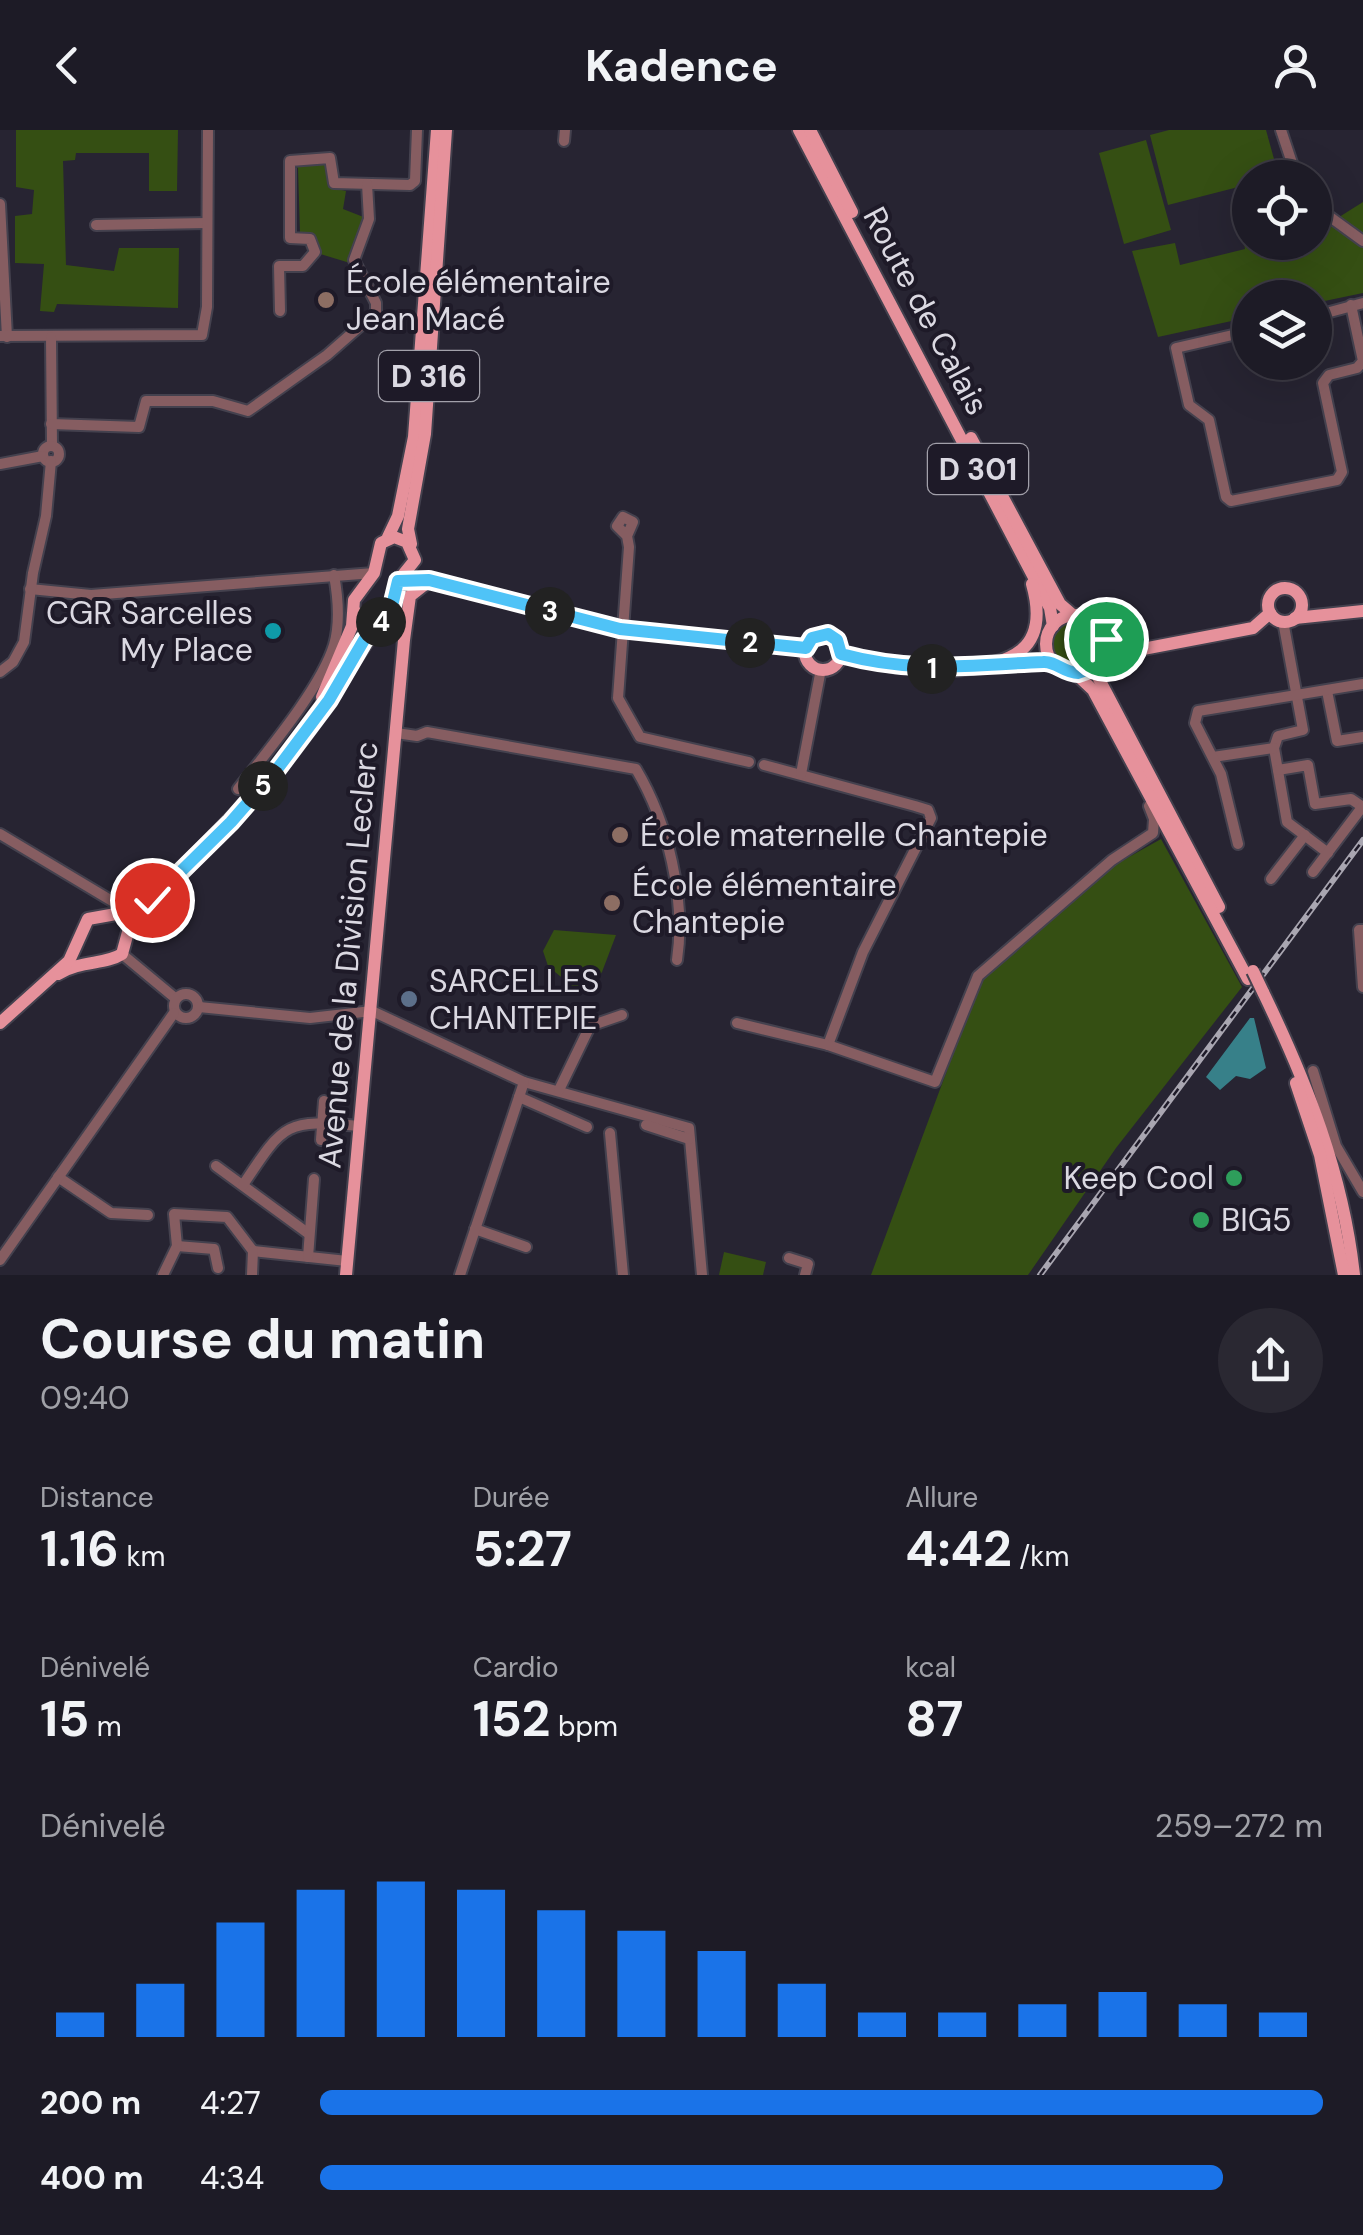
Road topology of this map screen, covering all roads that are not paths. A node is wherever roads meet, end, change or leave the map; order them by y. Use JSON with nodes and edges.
{"nodes":[{"id":1,"x":208,"y":130,"type":"edge"},
{"id":2,"x":416,"y":130,"type":"edge"},
{"id":3,"x":429,"y":130,"type":"edge"},
{"id":4,"x":437,"y":130,"type":"edge"},
{"id":5,"x":450,"y":130,"type":"edge"},
{"id":6,"x":799,"y":130,"type":"edge"},
{"id":7,"x":810,"y":130,"type":"edge"},
{"id":8,"x":1281,"y":130,"type":"edge"},
{"id":9,"x":1291,"y":160,"type":"edge"},
{"id":10,"x":367,"y":184,"type":"junction"},
{"id":11,"x":0,"y":204,"type":"edge"},
{"id":12,"x":436,"y":206,"type":"junction"},
{"id":13,"x":1332,"y":218,"type":"edge"},
{"id":14,"x":2,"y":219,"type":"edge"},
{"id":15,"x":207,"y":223,"type":"junction"},
{"id":16,"x":96,"y":225,"type":"dead end"},
{"id":17,"x":1363,"y":241,"type":"edge"},
{"id":18,"x":1363,"y":302,"type":"edge"},
{"id":19,"x":1350,"y":305,"type":"junction"},
{"id":20,"x":280,"y":311,"type":"dead end"},
{"id":21,"x":1332,"y":311,"type":"edge"},
{"id":22,"x":1232,"y":335,"type":"edge"},
{"id":23,"x":4,"y":336,"type":"edge"},
{"id":24,"x":50,"y":337,"type":"junction"},
{"id":25,"x":1332,"y":373,"type":"edge"},
{"id":26,"x":1325,"y":380,"type":"edge"},
{"id":27,"x":51,"y":424,"type":"junction"},
{"id":28,"x":47,"y":459,"type":"junction"},
{"id":29,"x":0,"y":464,"type":"edge"},
{"id":30,"x":1003,"y":518,"type":"junction"},
{"id":31,"x":628,"y":536,"type":"dead end"},
{"id":32,"x":388,"y":537,"type":"junction"},
{"id":33,"x":413,"y":552,"type":"junction"},
{"id":34,"x":374,"y":572,"type":"junction"},
{"id":35,"x":337,"y":575,"type":"junction"},
{"id":36,"x":429,"y":580,"type":"junction"},
{"id":37,"x":398,"y":581,"type":"junction"},
{"id":38,"x":30,"y":589,"type":"junction"},
{"id":39,"x":360,"y":592,"type":"junction"},
{"id":40,"x":1302,"y":602,"type":"junction"},
{"id":41,"x":391,"y":605,"type":"junction"},
{"id":42,"x":1363,"y":609,"type":"edge"},
{"id":43,"x":354,"y":612,"type":"junction"},
{"id":44,"x":1074,"y":616,"type":"junction"},
{"id":45,"x":1282,"y":618,"type":"junction"},
{"id":46,"x":381,"y":622,"type":"junction"},
{"id":47,"x":1053,"y":626,"type":"junction"},
{"id":48,"x":620,"y":629,"type":"junction"},
{"id":49,"x":406,"y":634,"type":"junction"},
{"id":50,"x":1213,"y":636,"type":"junction"},
{"id":51,"x":1103,"y":637,"type":"junction"},
{"id":52,"x":1046,"y":642,"type":"junction"},
{"id":53,"x":806,"y":648,"type":"junction"},
{"id":54,"x":841,"y":654,"type":"junction"},
{"id":55,"x":1098,"y":661,"type":"junction"},
{"id":56,"x":1053,"y":663,"type":"junction"},
{"id":57,"x":1002,"y":666,"type":"junction"},
{"id":58,"x":820,"y":669,"type":"junction"},
{"id":59,"x":954,"y":670,"type":"junction"},
{"id":60,"x":0,"y":672,"type":"edge"},
{"id":61,"x":1075,"y":673,"type":"junction"},
{"id":62,"x":1363,"y":684,"type":"edge"},
{"id":63,"x":1328,"y":691,"type":"junction"},
{"id":64,"x":1296,"y":697,"type":"junction"},
{"id":65,"x":308,"y":726,"type":"junction"},
{"id":66,"x":396,"y":732,"type":"junction"},
{"id":67,"x":1363,"y":737,"type":"edge"},
{"id":68,"x":1274,"y":748,"type":"junction"},
{"id":69,"x":1213,"y":757,"type":"junction"},
{"id":70,"x":749,"y":762,"type":"dead end"},
{"id":71,"x":1132,"y":763,"type":"junction"},
{"id":72,"x":764,"y":764,"type":"dead end"},
{"id":73,"x":1278,"y":770,"type":"junction"},
{"id":74,"x":801,"y":774,"type":"junction"},
{"id":75,"x":238,"y":789,"type":"dead end"},
{"id":76,"x":1363,"y":807,"type":"edge"},
{"id":77,"x":0,"y":834,"type":"edge"},
{"id":78,"x":1304,"y":835,"type":"junction"},
{"id":79,"x":1238,"y":844,"type":"dead end"},
{"id":80,"x":1328,"y":853,"type":"junction"},
{"id":81,"x":189,"y":863,"type":"junction"},
{"id":82,"x":1313,"y":872,"type":"dead end"},
{"id":83,"x":1270,"y":879,"type":"dead end"},
{"id":84,"x":118,"y":897,"type":"dead end"},
{"id":85,"x":114,"y":915,"type":"junction"},
{"id":86,"x":128,"y":929,"type":"junction"},
{"id":87,"x":1363,"y":930,"type":"edge"},
{"id":88,"x":80,"y":940,"type":"junction"},
{"id":89,"x":122,"y":954,"type":"junction"},
{"id":90,"x":97,"y":960,"type":"junction"},
{"id":91,"x":677,"y":960,"type":"dead end"},
{"id":92,"x":58,"y":974,"type":"junction"},
{"id":93,"x":1250,"y":975,"type":"junction"},
{"id":94,"x":1363,"y":986,"type":"edge"},
{"id":95,"x":1261,"y":996,"type":"junction"},
{"id":96,"x":176,"y":998,"type":"junction"},
{"id":97,"x":199,"y":1008,"type":"junction"},
{"id":98,"x":372,"y":1010,"type":"junction"},
{"id":99,"x":174,"y":1013,"type":"junction"},
{"id":100,"x":622,"y":1015,"type":"dead end"},
{"id":101,"x":0,"y":1022,"type":"edge"},
{"id":102,"x":737,"y":1023,"type":"dead end"},
{"id":103,"x":828,"y":1045,"type":"junction"},
{"id":104,"x":1312,"y":1071,"type":"dead end"},
{"id":105,"x":524,"y":1082,"type":"junction"},
{"id":106,"x":558,"y":1090,"type":"junction"},
{"id":107,"x":519,"y":1098,"type":"junction"},
{"id":108,"x":324,"y":1101,"type":"dead end"},
{"id":109,"x":322,"y":1123,"type":"junction"},
{"id":110,"x":646,"y":1125,"type":"dead end"},
{"id":111,"x":360,"y":1126,"type":"junction"},
{"id":112,"x":588,"y":1127,"type":"dead end"},
{"id":113,"x":610,"y":1132,"type":"dead end"},
{"id":114,"x":689,"y":1133,"type":"junction"},
{"id":115,"x":321,"y":1140,"type":"dead end"},
{"id":116,"x":216,"y":1166,"type":"dead end"},
{"id":117,"x":58,"y":1178,"type":"junction"},
{"id":118,"x":314,"y":1179,"type":"dead end"},
{"id":119,"x":243,"y":1185,"type":"junction"},
{"id":120,"x":1363,"y":1192,"type":"edge"},
{"id":121,"x":148,"y":1215,"type":"dead end"},
{"id":122,"x":475,"y":1229,"type":"junction"},
{"id":123,"x":310,"y":1234,"type":"junction"},
{"id":124,"x":177,"y":1246,"type":"junction"},
{"id":125,"x":526,"y":1247,"type":"dead end"},
{"id":126,"x":253,"y":1252,"type":"junction"},
{"id":127,"x":308,"y":1257,"type":"junction"},
{"id":128,"x":789,"y":1258,"type":"dead end"},
{"id":129,"x":0,"y":1260,"type":"edge"},
{"id":130,"x":218,"y":1268,"type":"dead end"},
{"id":131,"x":346,"y":1268,"type":"edge"},
{"id":132,"x":162,"y":1275,"type":"edge"},
{"id":133,"x":252,"y":1275,"type":"edge"},
{"id":134,"x":460,"y":1275,"type":"edge"},
{"id":135,"x":623,"y":1275,"type":"edge"},
{"id":136,"x":702,"y":1275,"type":"edge"},
{"id":137,"x":805,"y":1275,"type":"edge"},
{"id":138,"x":1345,"y":1275,"type":"edge"},
{"id":139,"x":1354,"y":1275,"type":"edge"}],
"edges":[{"from":1,"to":15,"type":"street"},
{"from":2,"to":10,"type":"street"},
{"from":3,"to":12,"type":"main road"},
{"from":4,"to":12,"type":"main road","number":"D 316"},
{"from":5,"to":12,"type":"main road"},
{"from":6,"to":30,"type":"main road","name":"Route de Calais","number":"D 301"},
{"from":7,"to":44,"type":"main road","name":"Route de Calais","number":"D 301"},
{"from":8,"to":9,"type":"street"},
{"from":10,"to":20,"type":"street"},
{"from":10,"to":27,"type":"street"},
{"from":11,"to":14,"type":"street"},
{"from":12,"to":32,"type":"main road","number":"D 316"},
{"from":12,"to":33,"type":"main road","number":"D 316"},
{"from":13,"to":17,"type":"street"},
{"from":14,"to":23,"type":"street"},
{"from":15,"to":16,"type":"street"},
{"from":15,"to":24,"type":"street"},
{"from":18,"to":19,"type":"street"},
{"from":19,"to":21,"type":"street"},
{"from":19,"to":25,"type":"street"},
{"from":22,"to":26,"type":"street"},
{"from":23,"to":24,"type":"street"},
{"from":24,"to":27,"type":"street"},
{"from":27,"to":28,"type":"street"},
{"from":28,"to":29,"type":"street"},
{"from":28,"to":38,"type":"street"},
{"from":30,"to":47,"type":"main road","name":"Route de Calais","number":"D 301"},
{"from":30,"to":59,"type":"main road"},
{"from":31,"to":48,"type":"street"},
{"from":32,"to":33,"type":"main road"},
{"from":32,"to":34,"type":"main road"},
{"from":33,"to":36,"type":"main road"},
{"from":33,"to":37,"type":"main road"},
{"from":34,"to":35,"type":"street"},
{"from":34,"to":39,"type":"main road"},
{"from":35,"to":38,"type":"street"},
{"from":35,"to":39,"type":"street"},
{"from":35,"to":75,"type":"street"},
{"from":36,"to":37,"type":"main road"},
{"from":36,"to":48,"type":"main road"},
{"from":36,"to":49,"type":"main road","name":"Avenue de la Division Leclerc"},
{"from":37,"to":41,"type":"main road"},
{"from":38,"to":60,"type":"street"},
{"from":39,"to":43,"type":"main road"},
{"from":40,"to":42,"type":"main road"},
{"from":40,"to":45,"type":"main road"},
{"from":40,"to":45,"type":"main road"},
{"from":41,"to":46,"type":"main road"},
{"from":41,"to":49,"type":"main road"},
{"from":42,"to":45,"type":"main road"},
{"from":43,"to":46,"type":"main road"},
{"from":43,"to":65,"type":"main road"},
{"from":44,"to":47,"type":"main road"},
{"from":44,"to":51,"type":"main road"},
{"from":45,"to":50,"type":"main road"},
{"from":45,"to":64,"type":"street"},
{"from":46,"to":49,"type":"main road"},
{"from":46,"to":65,"type":"main road"},
{"from":47,"to":52,"type":"main road"},
{"from":48,"to":53,"type":"main road"},
{"from":48,"to":70,"type":"street"},
{"from":49,"to":66,"type":"main road","name":"Avenue de la Division Leclerc"},
{"from":50,"to":51,"type":"main road"},
{"from":50,"to":55,"type":"main road"},
{"from":51,"to":55,"type":"main road"},
{"from":52,"to":56,"type":"main road"},
{"from":52,"to":57,"type":"main road"},
{"from":53,"to":54,"type":"main road"},
{"from":53,"to":58,"type":"main road"},
{"from":54,"to":58,"type":"main road"},
{"from":54,"to":59,"type":"main road"},
{"from":55,"to":61,"type":"main road"},
{"from":55,"to":93,"type":"main road"},
{"from":56,"to":57,"type":"main road"},
{"from":56,"to":61,"type":"main road"},
{"from":57,"to":59,"type":"main road"},
{"from":58,"to":74,"type":"street"},
{"from":61,"to":71,"type":"main road"},
{"from":62,"to":63,"type":"street"},
{"from":63,"to":64,"type":"street"},
{"from":63,"to":67,"type":"street"},
{"from":64,"to":68,"type":"street"},
{"from":64,"to":69,"type":"street"},
{"from":65,"to":81,"type":"main road"},
{"from":66,"to":91,"type":"street"},
{"from":66,"to":98,"type":"main road","name":"Avenue de la Division Leclerc"},
{"from":68,"to":69,"type":"street"},
{"from":68,"to":73,"type":"street"},
{"from":69,"to":79,"type":"street"},
{"from":71,"to":93,"type":"main road"},
{"from":71,"to":103,"type":"street"},
{"from":72,"to":74,"type":"street"},
{"from":73,"to":76,"type":"street"},
{"from":73,"to":78,"type":"street"},
{"from":74,"to":103,"type":"street"},
{"from":76,"to":80,"type":"street"},
{"from":77,"to":84,"type":"street"},
{"from":78,"to":80,"type":"street"},
{"from":78,"to":83,"type":"street"},
{"from":80,"to":82,"type":"street"},
{"from":81,"to":85,"type":"main road"},
{"from":81,"to":86,"type":"main road"},
{"from":85,"to":86,"type":"main road"},
{"from":85,"to":88,"type":"main road"},
{"from":86,"to":89,"type":"main road"},
{"from":87,"to":94,"type":"street"},
{"from":88,"to":90,"type":"main road"},
{"from":88,"to":92,"type":"main road"},
{"from":89,"to":90,"type":"main road"},
{"from":89,"to":96,"type":"street"},
{"from":90,"to":92,"type":"main road"},
{"from":92,"to":101,"type":"main road"},
{"from":93,"to":95,"type":"main road","bridge":true},
{"from":95,"to":138,"type":"main road"},
{"from":95,"to":139,"type":"main road"},
{"from":96,"to":97,"type":"street"},
{"from":96,"to":99,"type":"street"},
{"from":97,"to":98,"type":"street"},
{"from":97,"to":99,"type":"street"},
{"from":98,"to":105,"type":"street"},
{"from":98,"to":111,"type":"main road","name":"Avenue de la Division Leclerc"},
{"from":99,"to":117,"type":"street"},
{"from":100,"to":106,"type":"street"},
{"from":102,"to":103,"type":"street"},
{"from":104,"to":120,"type":"street"},
{"from":105,"to":106,"type":"street"},
{"from":105,"to":107,"type":"street"},
{"from":106,"to":114,"type":"street"},
{"from":107,"to":112,"type":"street"},
{"from":107,"to":122,"type":"street"},
{"from":108,"to":109,"type":"street"},
{"from":109,"to":111,"type":"street"},
{"from":109,"to":115,"type":"street"},
{"from":109,"to":119,"type":"street"},
{"from":110,"to":114,"type":"street"},
{"from":111,"to":131,"type":"main road","name":"Avenue de la Division Leclerc"},
{"from":113,"to":135,"type":"street"},
{"from":114,"to":136,"type":"street"},
{"from":116,"to":119,"type":"street"},
{"from":117,"to":121,"type":"street"},
{"from":117,"to":129,"type":"street"},
{"from":118,"to":123,"type":"street"},
{"from":119,"to":123,"type":"street"},
{"from":122,"to":125,"type":"street"},
{"from":122,"to":134,"type":"street"},
{"from":123,"to":127,"type":"street"},
{"from":124,"to":126,"type":"street"},
{"from":124,"to":130,"type":"street"},
{"from":124,"to":132,"type":"street"},
{"from":126,"to":127,"type":"street"},
{"from":126,"to":133,"type":"street"},
{"from":127,"to":131,"type":"street"},
{"from":128,"to":137,"type":"street"}]}
